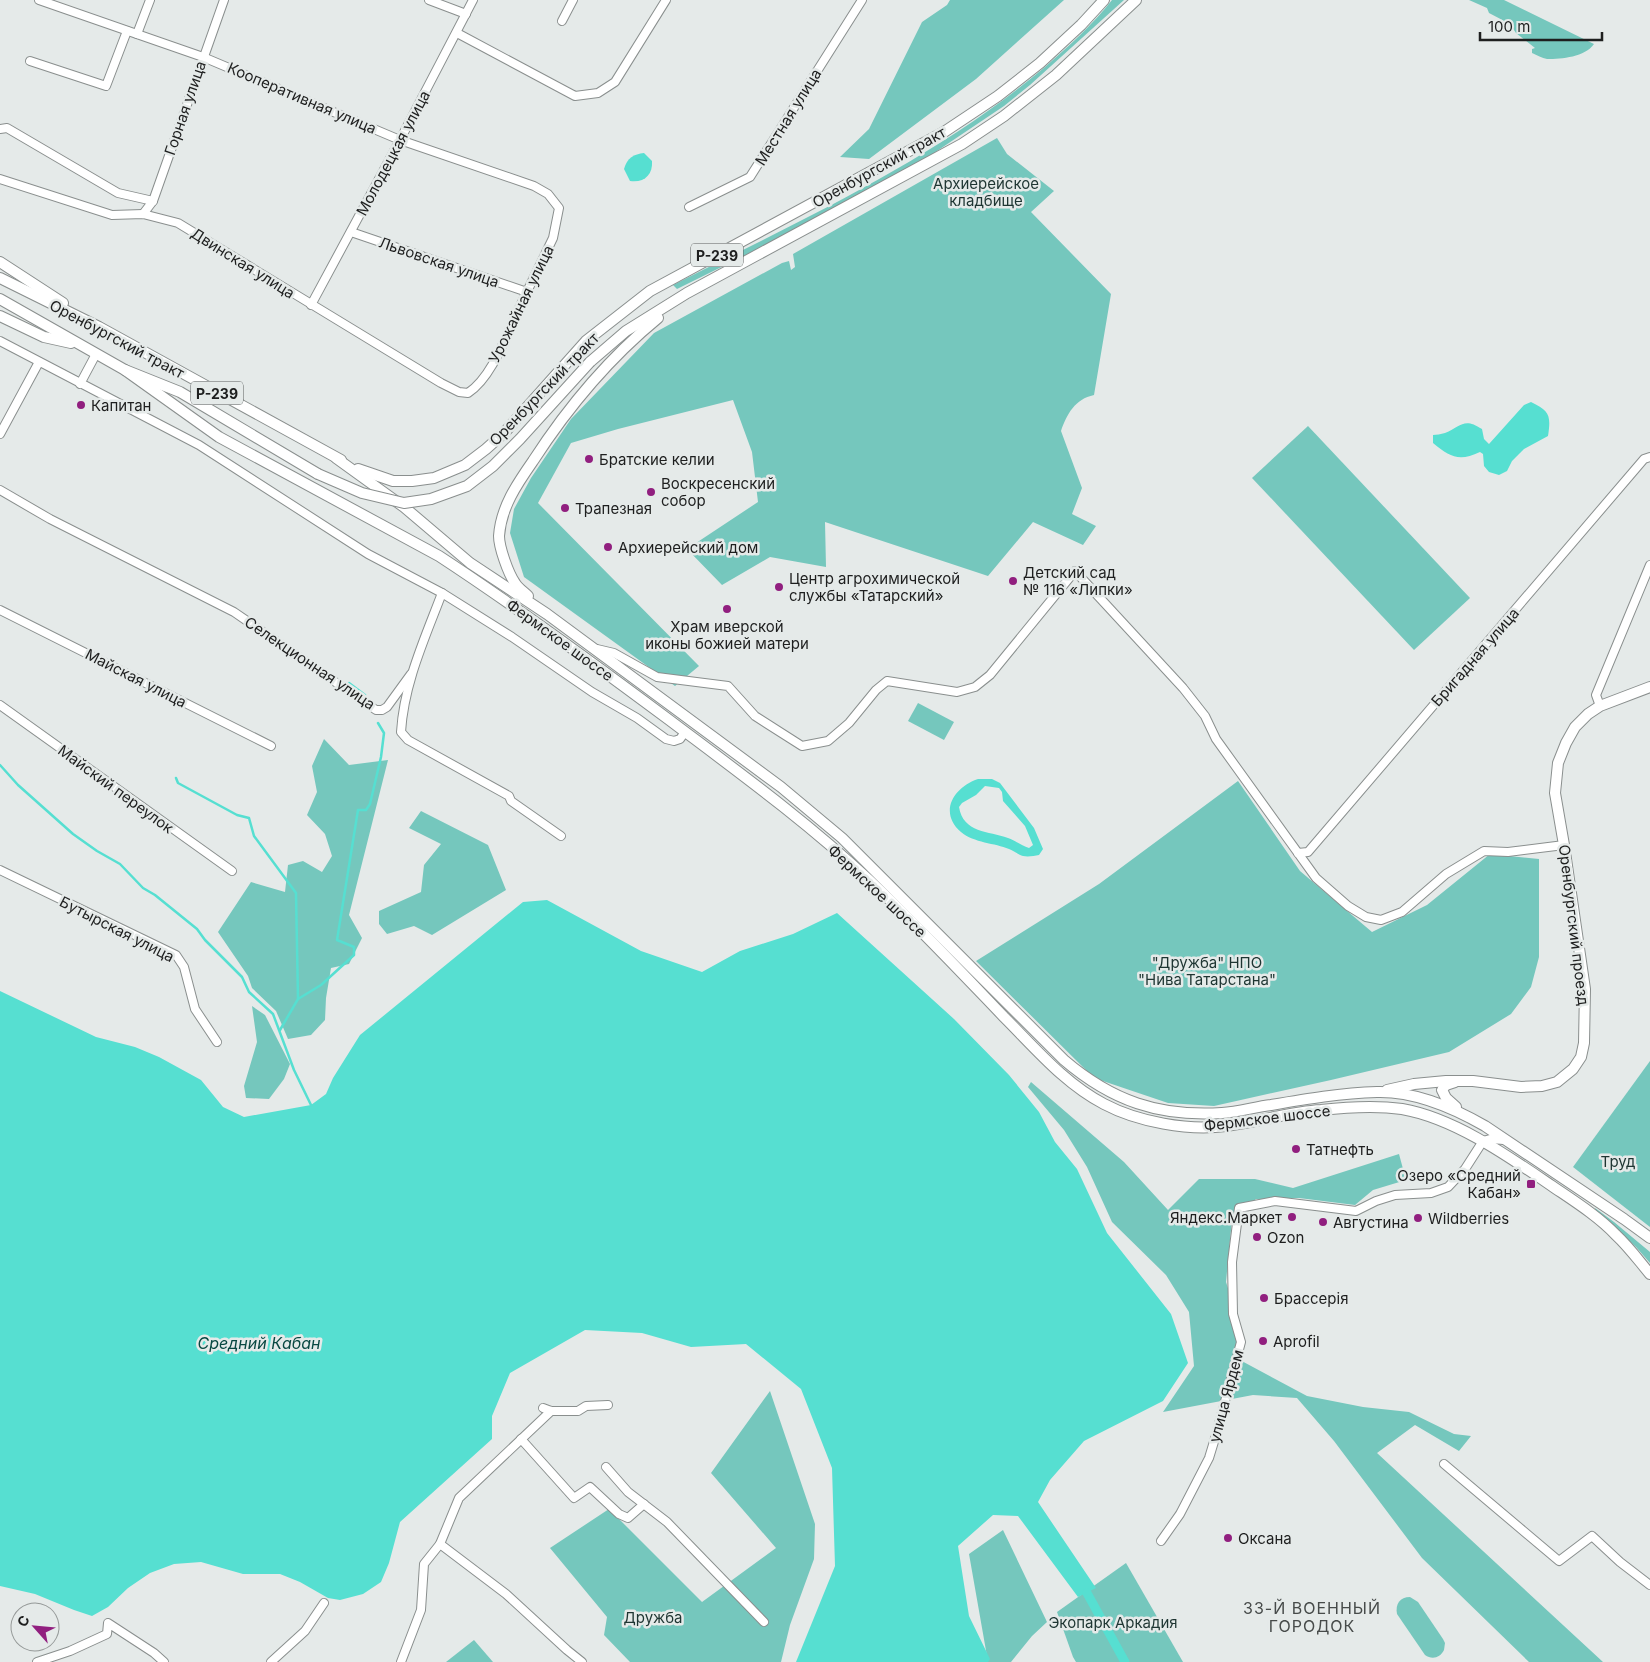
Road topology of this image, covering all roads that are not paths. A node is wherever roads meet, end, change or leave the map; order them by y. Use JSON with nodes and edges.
{"nodes":[{"id":1,"x":39,"y":0,"type":"edge"},
{"id":2,"x":150,"y":0,"type":"edge"},
{"id":3,"x":224,"y":0,"type":"edge"},
{"id":4,"x":430,"y":0,"type":"edge"},
{"id":5,"x":473,"y":0,"type":"edge"},
{"id":6,"x":573,"y":0,"type":"edge"},
{"id":7,"x":666,"y":0,"type":"edge"},
{"id":8,"x":862,"y":0,"type":"edge"},
{"id":9,"x":1104,"y":0,"type":"edge"},
{"id":10,"x":1136,"y":0,"type":"edge"},
{"id":11,"x":466,"y":14,"type":"junction"},
{"id":12,"x":562,"y":21,"type":"dead end"},
{"id":13,"x":127,"y":31,"type":"junction"},
{"id":14,"x":457,"y":32,"type":"junction"},
{"id":15,"x":137,"y":34,"type":"junction"},
{"id":16,"x":203,"y":57,"type":"junction"},
{"id":17,"x":30,"y":61,"type":"dead end"},
{"id":18,"x":0,"y":129,"type":"edge"},
{"id":19,"x":400,"y":140,"type":"junction"},
{"id":20,"x":0,"y":179,"type":"edge"},
{"id":21,"x":153,"y":201,"type":"junction"},
{"id":22,"x":689,"y":207,"type":"dead end"},
{"id":23,"x":559,"y":208,"type":"joint"},
{"id":24,"x":143,"y":214,"type":"junction"},
{"id":25,"x":351,"y":232,"type":"junction"},
{"id":26,"x":0,"y":262,"type":"edge"},
{"id":27,"x":0,"y":278,"type":"edge"},
{"id":28,"x":527,"y":292,"type":"junction"},
{"id":29,"x":687,"y":293,"type":"junction"},
{"id":30,"x":0,"y":299,"type":"edge"},
{"id":31,"x":311,"y":305,"type":"junction"},
{"id":32,"x":0,"y":316,"type":"edge"},
{"id":33,"x":99,"y":327,"type":"junction"},
{"id":34,"x":0,"y":341,"type":"edge"},
{"id":35,"x":80,"y":346,"type":"junction"},
{"id":36,"x":96,"y":354,"type":"junction"},
{"id":37,"x":39,"y":362,"type":"junction"},
{"id":38,"x":125,"y":370,"type":"junction"},
{"id":39,"x":80,"y":384,"type":"junction"},
{"id":40,"x":468,"y":393,"type":"joint"},
{"id":41,"x":0,"y":434,"type":"edge"},
{"id":42,"x":1650,"y":457,"type":"edge"},
{"id":43,"x":336,"y":458,"type":"junction"},
{"id":44,"x":0,"y":490,"type":"edge"},
{"id":45,"x":1650,"y":565,"type":"edge"},
{"id":46,"x":442,"y":593,"type":"junction"},
{"id":47,"x":0,"y":610,"type":"edge"},
{"id":48,"x":547,"y":614,"type":"junction"},
{"id":49,"x":592,"y":648,"type":"junction"},
{"id":50,"x":412,"y":674,"type":"junction"},
{"id":51,"x":1650,"y":687,"type":"edge"},
{"id":52,"x":0,"y":705,"type":"edge"},
{"id":53,"x":1600,"y":706,"type":"junction"},
{"id":54,"x":685,"y":732,"type":"junction"},
{"id":55,"x":271,"y":746,"type":"dead end"},
{"id":56,"x":561,"y":836,"type":"dead end"},
{"id":57,"x":1564,"y":845,"type":"junction"},
{"id":58,"x":1298,"y":853,"type":"junction"},
{"id":59,"x":0,"y":870,"type":"edge"},
{"id":60,"x":232,"y":871,"type":"dead end"},
{"id":61,"x":217,"y":1042,"type":"dead end"},
{"id":62,"x":1456,"y":1081,"type":"junction"},
{"id":63,"x":1378,"y":1092,"type":"junction"},
{"id":64,"x":1463,"y":1113,"type":"junction"},
{"id":65,"x":1483,"y":1141,"type":"junction"},
{"id":66,"x":1510,"y":1142,"type":"junction"},
{"id":67,"x":1650,"y":1238,"type":"edge"},
{"id":68,"x":1650,"y":1274,"type":"edge"},
{"id":69,"x":608,"y":1405,"type":"dead end"},
{"id":70,"x":520,"y":1439,"type":"junction"},
{"id":71,"x":1444,"y":1464,"type":"dead end"},
{"id":72,"x":606,"y":1467,"type":"dead end"},
{"id":73,"x":644,"y":1504,"type":"junction"},
{"id":74,"x":1161,"y":1541,"type":"dead end"},
{"id":75,"x":440,"y":1544,"type":"junction"},
{"id":76,"x":1650,"y":1585,"type":"edge"},
{"id":77,"x":324,"y":1603,"type":"dead end"},
{"id":78,"x":764,"y":1622,"type":"dead end"},
{"id":79,"x":36,"y":1662,"type":"edge"},
{"id":80,"x":164,"y":1662,"type":"edge"},
{"id":81,"x":272,"y":1662,"type":"edge"},
{"id":82,"x":401,"y":1662,"type":"edge"},
{"id":83,"x":582,"y":1662,"type":"edge"}],
"edges":[{"from":1,"to":13,"type":"street","name":"Кооперативная улица"},
{"from":2,"to":15,"type":"street"},
{"from":3,"to":16,"type":"street","name":"Горная улица"},
{"from":4,"to":11,"type":"street"},
{"from":5,"to":11,"type":"street","name":"Молодецкая улица"},
{"from":6,"to":12,"type":"street"},
{"from":7,"to":14,"type":"street"},
{"from":8,"to":22,"type":"street","name":"Местная улица"},
{"from":9,"to":43,"type":"main road","name":"Оренбургский тракт","number":"Р-239"},
{"from":10,"to":29,"type":"main road","name":"Оренбургский тракт","number":"Р-239"},
{"from":11,"to":14,"type":"street","name":"Молодецкая улица"},
{"from":13,"to":15,"type":"street","name":"Кооперативная улица"},
{"from":13,"to":17,"type":"street"},
{"from":14,"to":19,"type":"street","name":"Молодецкая улица"},
{"from":15,"to":16,"type":"street","name":"Кооперативная улица"},
{"from":16,"to":19,"type":"street","name":"Кооперативная улица"},
{"from":16,"to":21,"type":"street","name":"Горная улица"},
{"from":18,"to":21,"type":"street"},
{"from":19,"to":23,"type":"street","name":"Кооперативная улица"},
{"from":19,"to":25,"type":"street","name":"Молодецкая улица"},
{"from":20,"to":24,"type":"street","name":"Двинская улица"},
{"from":21,"to":24,"type":"street","name":"Горная улица"},
{"from":23,"to":28,"type":"street","name":"Урожайная улица"},
{"from":24,"to":31,"type":"street","name":"Двинская улица"},
{"from":25,"to":28,"type":"street","name":"Львовская улица"},
{"from":25,"to":31,"type":"street","name":"Молодецкая улица"},
{"from":26,"to":33,"type":"main road","number":"Р-239"},
{"from":27,"to":33,"type":"main road","name":"Оренбургский тракт"},
{"from":28,"to":40,"type":"street","name":"Урожайная улица"},
{"from":29,"to":38,"type":"main road","name":"Оренбургский тракт","number":"Р-239","bridge":true},
{"from":29,"to":48,"type":"main road","name":"Оренбургский тракт"},
{"from":30,"to":35,"type":"main road","name":"Оренбургский тракт"},
{"from":31,"to":40,"type":"street","name":"Двинская улица"},
{"from":32,"to":35,"type":"main road"},
{"from":33,"to":43,"type":"main road","name":"Оренбургский тракт","number":"Р-239"},
{"from":34,"to":37,"type":"street"},
{"from":35,"to":36,"type":"main road","name":"Оренбургский тракт"},
{"from":36,"to":38,"type":"main road","name":"Оренбургский тракт"},
{"from":36,"to":39,"type":"street"},
{"from":37,"to":39,"type":"street"},
{"from":37,"to":41,"type":"street"},
{"from":38,"to":54,"type":"main road","name":"Фермское шоссе"},
{"from":39,"to":46,"type":"street"},
{"from":42,"to":58,"type":"street","name":"Бригадная улица"},
{"from":43,"to":48,"type":"main road","name":"Фермское шоссе"},
{"from":44,"to":50,"type":"street","name":"Селекционная улица"},
{"from":45,"to":53,"type":"street"},
{"from":46,"to":50,"type":"street"},
{"from":46,"to":54,"type":"street"},
{"from":47,"to":55,"type":"street","name":"Майская улица"},
{"from":48,"to":49,"type":"main road","name":"Фермское шоссе"},
{"from":49,"to":58,"type":"street"},
{"from":49,"to":63,"type":"main road","name":"Фермское шоссе"},
{"from":50,"to":56,"type":"street"},
{"from":51,"to":53,"type":"main road","name":"Оренбургский проезд"},
{"from":52,"to":60,"type":"street","name":"Майский переулок"},
{"from":53,"to":57,"type":"main road","name":"Оренбургский проезд"},
{"from":54,"to":65,"type":"main road","name":"Фермское шоссе"},
{"from":57,"to":58,"type":"street"},
{"from":57,"to":62,"type":"main road","name":"Оренбургский проезд"},
{"from":59,"to":61,"type":"street","name":"Бутырская улица"},
{"from":62,"to":63,"type":"main road","name":"Оренбургский проезд"},
{"from":62,"to":64,"type":"main road","name":"Фермское шоссе"},
{"from":63,"to":64,"type":"main road","name":"Фермское шоссе"},
{"from":64,"to":66,"type":"main road","name":"Фермское шоссе"},
{"from":65,"to":66,"type":"street"},
{"from":65,"to":68,"type":"main road","name":"Фермское шоссе"},
{"from":65,"to":74,"type":"street","name":"улица Ярдем"},
{"from":66,"to":67,"type":"main road","name":"Фермское шоссе"},
{"from":69,"to":70,"type":"street"},
{"from":70,"to":73,"type":"street"},
{"from":70,"to":75,"type":"street"},
{"from":71,"to":76,"type":"street"},
{"from":72,"to":73,"type":"street"},
{"from":73,"to":78,"type":"street"},
{"from":75,"to":82,"type":"street"},
{"from":75,"to":83,"type":"street"},
{"from":77,"to":81,"type":"street"},
{"from":79,"to":80,"type":"street"}]}
